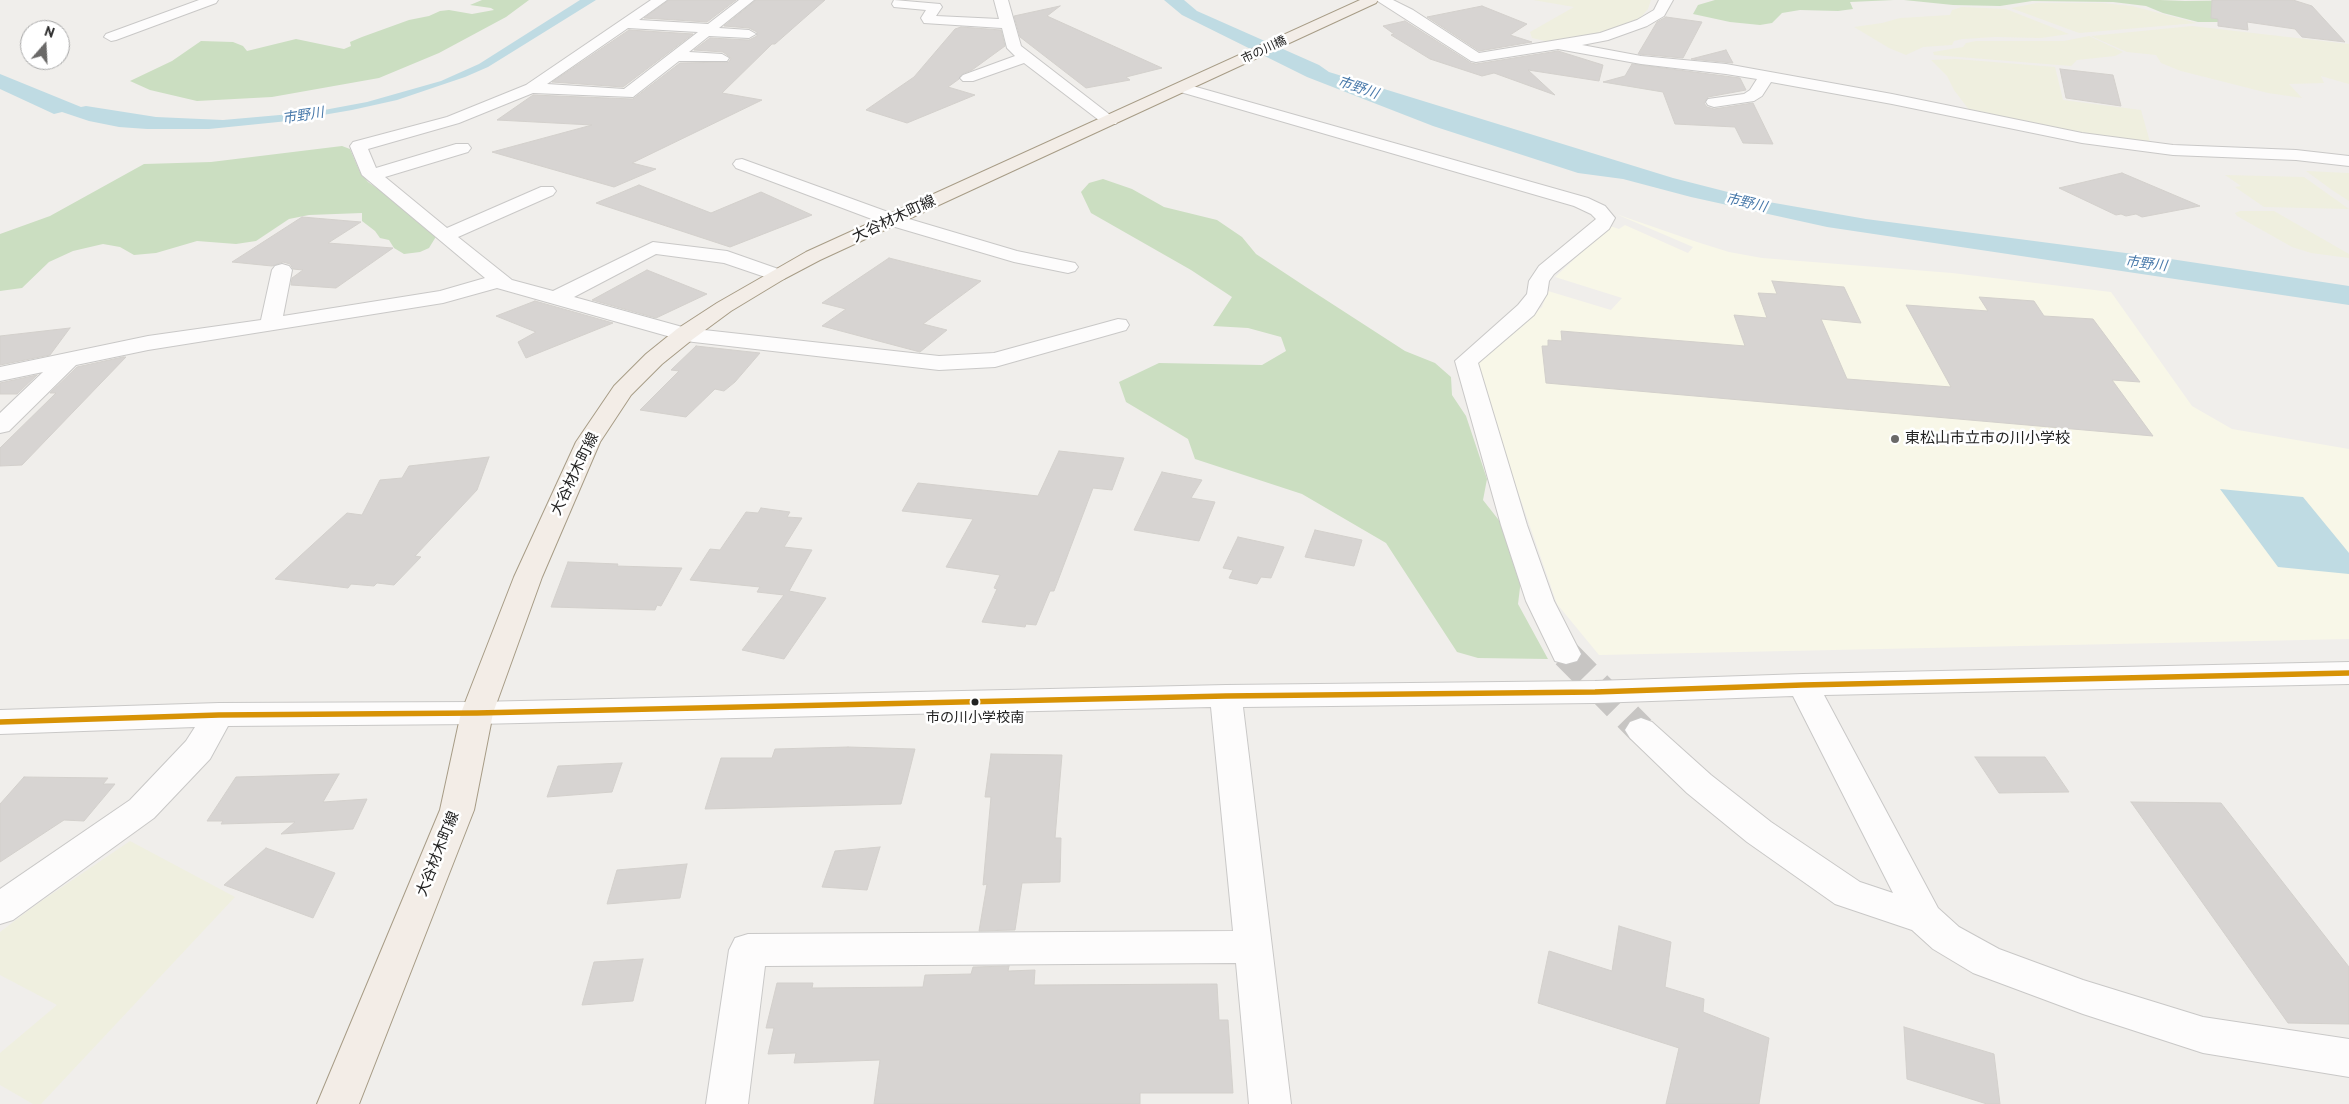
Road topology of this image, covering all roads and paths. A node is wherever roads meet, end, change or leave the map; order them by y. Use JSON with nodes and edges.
{"nodes":[{"id":1,"x":211,"y":0,"type":"edge"},
{"id":2,"x":660,"y":0,"type":"edge"},
{"id":3,"x":747,"y":0,"type":"edge"},
{"id":4,"x":901,"y":0,"type":"edge"},
{"id":5,"x":1001,"y":0,"type":"edge"},
{"id":6,"x":1371,"y":0,"type":"edge"},
{"id":7,"x":1383,"y":0,"type":"edge"},
{"id":8,"x":1666,"y":0,"type":"edge"},
{"id":9,"x":626,"y":24,"type":"junction"},
{"id":10,"x":1007,"y":24,"type":"junction"},
{"id":11,"x":708,"y":30,"type":"junction"},
{"id":12,"x":749,"y":34,"type":"dead end"},
{"id":13,"x":111,"y":37,"type":"dead end"},
{"id":14,"x":1521,"y":39,"type":"dead end"},
{"id":15,"x":1556,"y":46,"type":"junction"},
{"id":16,"x":675,"y":56,"type":"junction"},
{"id":17,"x":1027,"y":57,"type":"junction"},
{"id":18,"x":722,"y":58,"type":"dead end"},
{"id":19,"x":1235,"y":64,"type":"joint"},
{"id":20,"x":1766,"y":77,"type":"junction"},
{"id":21,"x":968,"y":78,"type":"dead end"},
{"id":22,"x":531,"y":88,"type":"junction"},
{"id":23,"x":1182,"y":88,"type":"junction"},
{"id":24,"x":1714,"y":102,"type":"dead end"},
{"id":25,"x":1110,"y":121,"type":"junction"},
{"id":26,"x":462,"y":148,"type":"dead end"},
{"id":27,"x":2349,"y":161,"type":"edge"},
{"id":28,"x":742,"y":164,"type":"dead end"},
{"id":29,"x":373,"y":175,"type":"junction"},
{"id":30,"x":547,"y":191,"type":"dead end"},
{"id":31,"x":892,"y":220,"type":"junction"},
{"id":32,"x":446,"y":235,"type":"junction"},
{"id":33,"x":1068,"y":267,"type":"dead end"},
{"id":34,"x":282,"y":270,"type":"dead end"},
{"id":35,"x":777,"y":275,"type":"junction"},
{"id":36,"x":500,"y":280,"type":"junction"},
{"id":37,"x":555,"y":298,"type":"junction"},
{"id":38,"x":271,"y":325,"type":"junction"},
{"id":39,"x":1118,"y":325,"type":"dead end"},
{"id":40,"x":685,"y":334,"type":"junction"},
{"id":41,"x":68,"y":360,"type":"junction"},
{"id":42,"x":0,"y":374,"type":"edge"},
{"id":43,"x":0,"y":426,"type":"edge"},
{"id":44,"x":1566,"y":654,"type":"tunnel mouth"},
{"id":45,"x":2349,"y":673,"type":"edge"},
{"id":46,"x":1803,"y":685,"type":"junction"},
{"id":47,"x":1226,"y":696,"type":"junction"},
{"id":48,"x":477,"y":713,"type":"junction"},
{"id":49,"x":219,"y":715,"type":"junction"},
{"id":50,"x":0,"y":722,"type":"edge"},
{"id":51,"x":1641,"y":730,"type":"tunnel mouth"},
{"id":52,"x":0,"y":909,"type":"edge"},
{"id":53,"x":1925,"y":919,"type":"junction"},
{"id":54,"x":1254,"y":947,"type":"junction"},
{"id":55,"x":2349,"y":1058,"type":"edge"},
{"id":56,"x":338,"y":1104,"type":"edge"},
{"id":57,"x":727,"y":1104,"type":"edge"},
{"id":58,"x":1270,"y":1104,"type":"edge"}],
"edges":[{"from":1,"to":13,"type":"street"},
{"from":2,"to":9,"type":"street"},
{"from":3,"to":11,"type":"street"},
{"from":4,"to":10,"type":"street"},
{"from":5,"to":10,"type":"street"},
{"from":6,"to":19,"type":"main road","name":"市の川橋"},
{"from":7,"to":15,"type":"street"},
{"from":8,"to":15,"type":"street"},
{"from":9,"to":11,"type":"street"},
{"from":9,"to":22,"type":"street"},
{"from":10,"to":17,"type":"street"},
{"from":11,"to":12,"type":"street"},
{"from":11,"to":16,"type":"street"},
{"from":14,"to":15,"type":"street"},
{"from":15,"to":20,"type":"street"},
{"from":16,"to":18,"type":"street"},
{"from":16,"to":22,"type":"street"},
{"from":17,"to":21,"type":"street"},
{"from":17,"to":25,"type":"street"},
{"from":19,"to":23,"type":"main road","name":"大谷材木町線"},
{"from":20,"to":24,"type":"street"},
{"from":20,"to":27,"type":"street"},
{"from":22,"to":29,"type":"street"},
{"from":23,"to":25,"type":"main road","name":"大谷材木町線"},
{"from":23,"to":44,"type":"street"},
{"from":25,"to":31,"type":"main road","name":"大谷材木町線"},
{"from":26,"to":29,"type":"street"},
{"from":28,"to":31,"type":"street"},
{"from":29,"to":32,"type":"street"},
{"from":30,"to":32,"type":"street"},
{"from":31,"to":33,"type":"street"},
{"from":31,"to":35,"type":"main road","name":"大谷材木町線"},
{"from":32,"to":36,"type":"street"},
{"from":34,"to":38,"type":"street"},
{"from":35,"to":37,"type":"street"},
{"from":35,"to":40,"type":"main road","name":"大谷材木町線"},
{"from":36,"to":37,"type":"street"},
{"from":36,"to":38,"type":"street"},
{"from":37,"to":40,"type":"street"},
{"from":38,"to":41,"type":"street"},
{"from":39,"to":40,"type":"street"},
{"from":40,"to":48,"type":"main road","name":"大谷材木町線"},
{"from":41,"to":42,"type":"street"},
{"from":41,"to":43,"type":"street"},
{"from":45,"to":46,"type":"street"},
{"from":46,"to":47,"type":"street"},
{"from":46,"to":53,"type":"street"},
{"from":47,"to":48,"type":"street"},
{"from":47,"to":54,"type":"street"},
{"from":48,"to":49,"type":"street"},
{"from":48,"to":56,"type":"main road","name":"大谷材木町線"},
{"from":49,"to":50,"type":"street"},
{"from":49,"to":52,"type":"street"},
{"from":51,"to":53,"type":"street"},
{"from":53,"to":55,"type":"street"},
{"from":54,"to":57,"type":"street"},
{"from":54,"to":58,"type":"street"}]}
